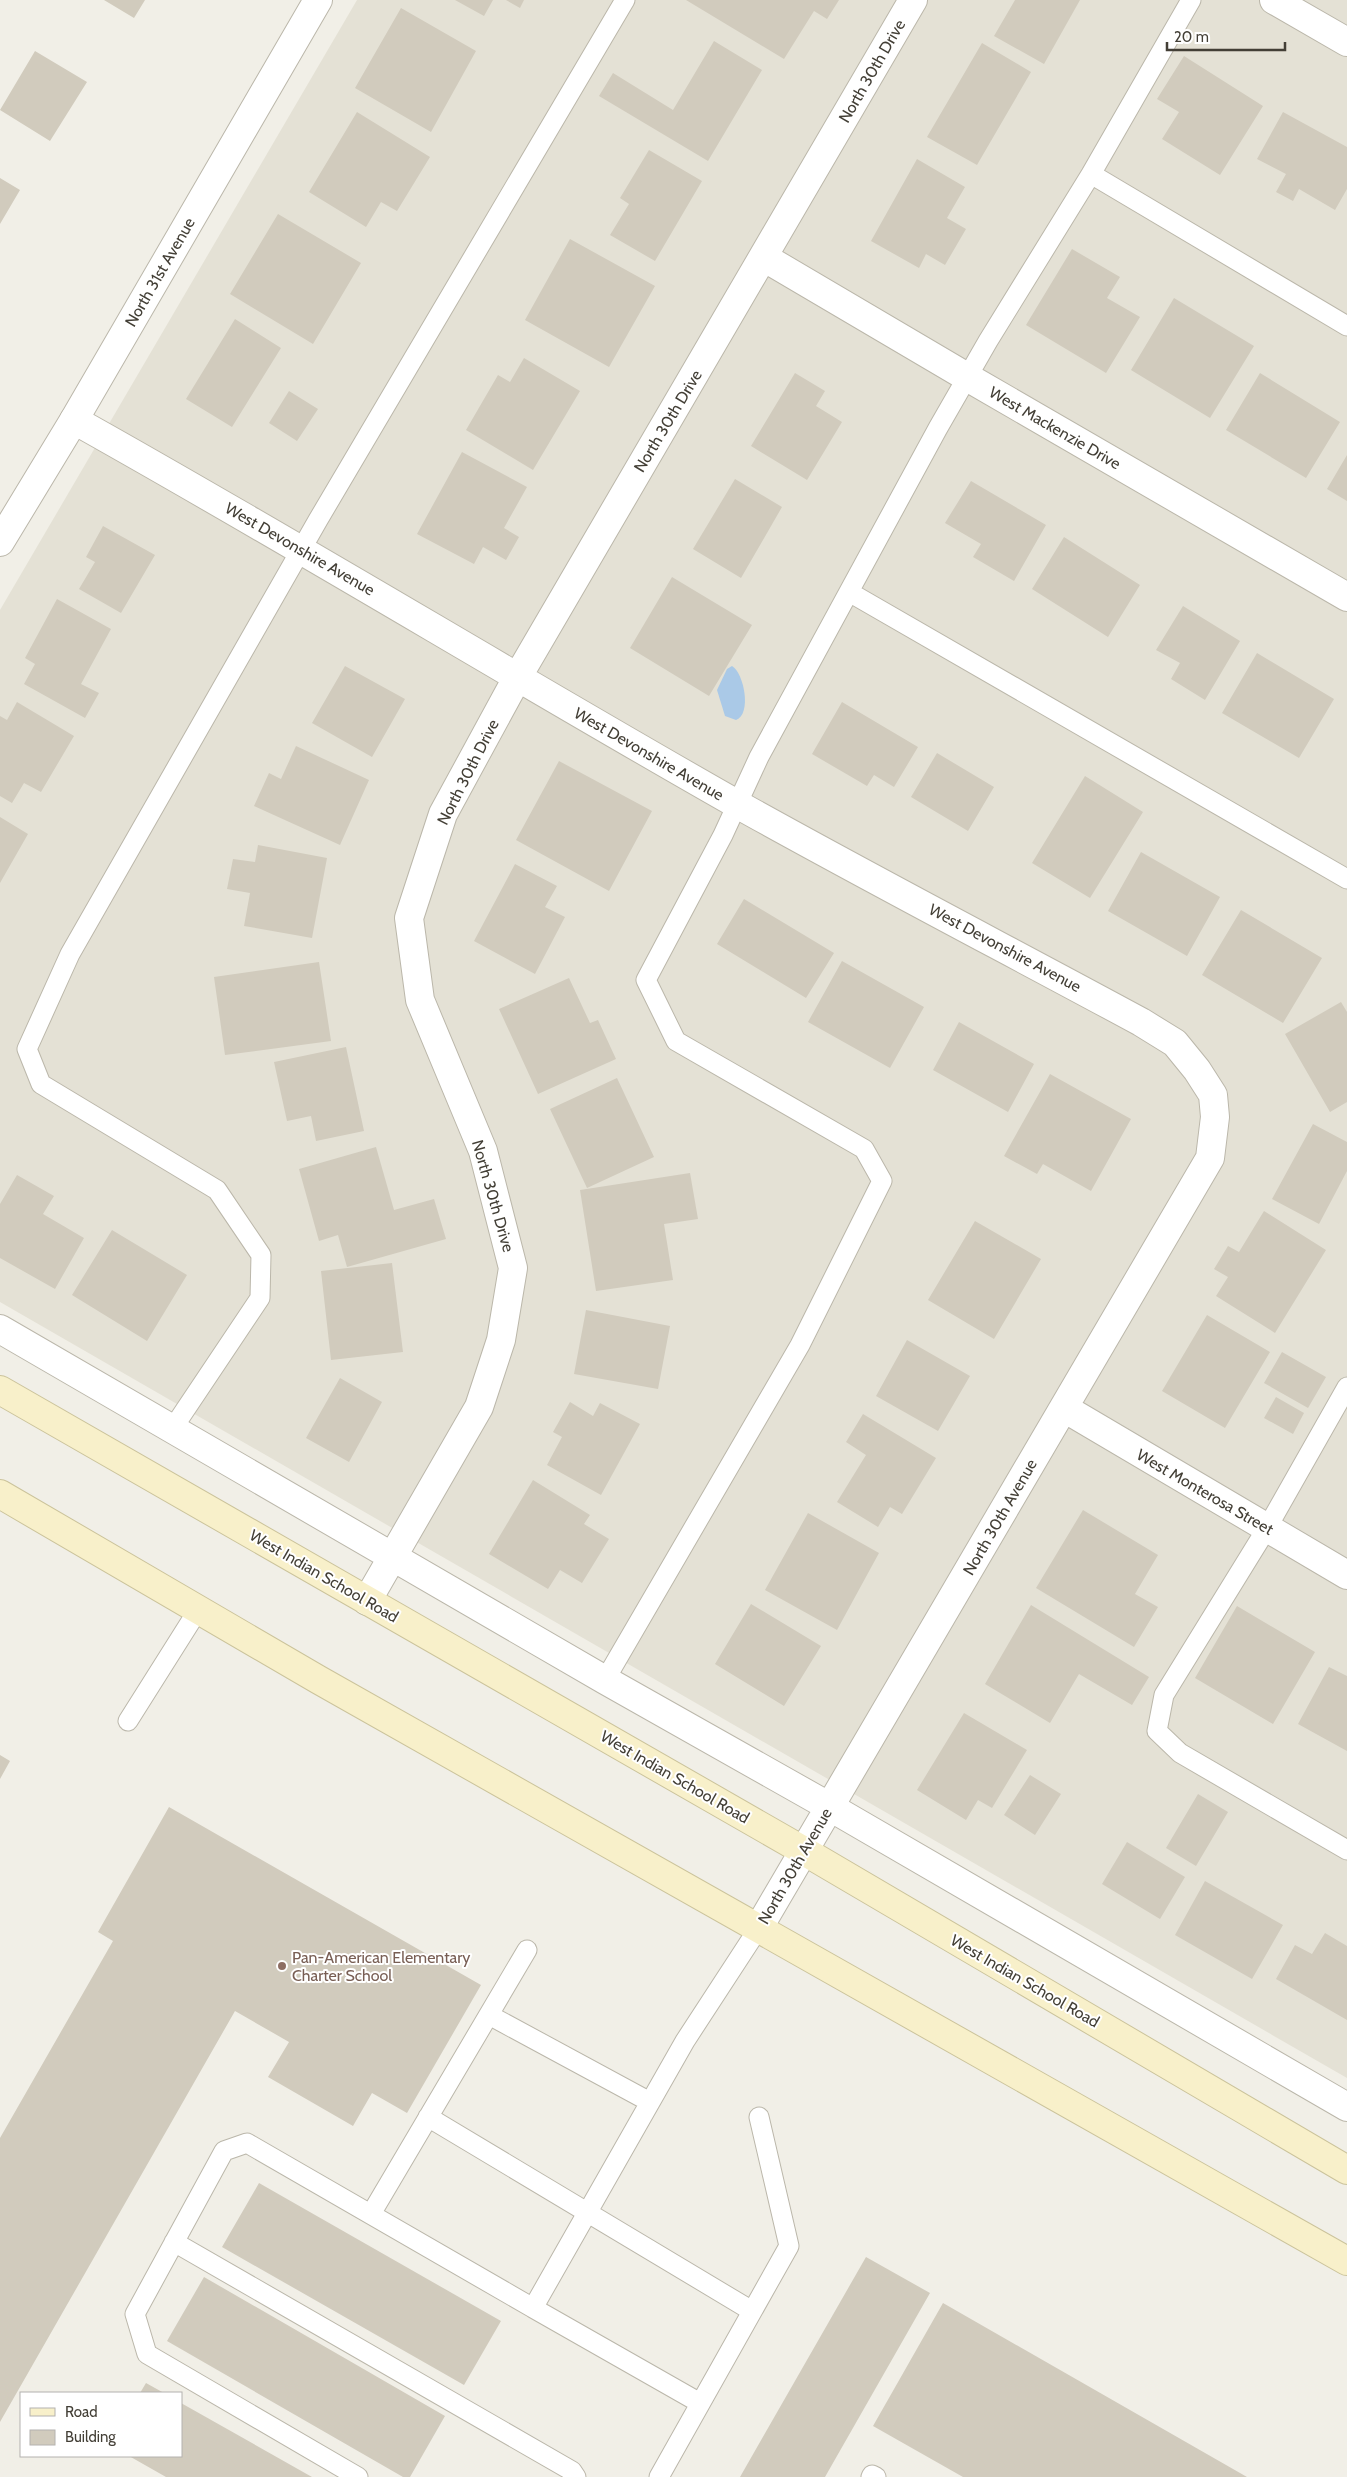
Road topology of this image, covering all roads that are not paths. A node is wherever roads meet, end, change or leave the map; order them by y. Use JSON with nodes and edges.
{"nodes":[{"id":1,"x":318,"y":0,"type":"edge"},
{"id":2,"x":625,"y":0,"type":"edge"},
{"id":3,"x":913,"y":0,"type":"edge"},
{"id":4,"x":1191,"y":0,"type":"edge"},
{"id":5,"x":1274,"y":0,"type":"edge"},
{"id":6,"x":1347,"y":42,"type":"edge"},
{"id":7,"x":1091,"y":174,"type":"junction"},
{"id":8,"x":765,"y":258,"type":"junction"},
{"id":9,"x":1347,"y":326,"type":"edge"},
{"id":10,"x":967,"y":378,"type":"junction"},
{"id":11,"x":74,"y":420,"type":"junction"},
{"id":12,"x":0,"y":542,"type":"edge"},
{"id":13,"x":301,"y":549,"type":"junction"},
{"id":14,"x":849,"y":592,"type":"junction"},
{"id":15,"x":1347,"y":597,"type":"edge"},
{"id":16,"x":517,"y":678,"type":"junction"},
{"id":17,"x":737,"y":804,"type":"junction"},
{"id":18,"x":1347,"y":879,"type":"edge"},
{"id":19,"x":1213,"y":1095,"type":"joint"},
{"id":20,"x":0,"y":1329,"type":"edge"},
{"id":21,"x":1347,"y":1387,"type":"edge"},
{"id":22,"x":0,"y":1390,"type":"edge"},
{"id":23,"x":1064,"y":1408,"type":"junction"},
{"id":24,"x":173,"y":1428,"type":"junction"},
{"id":25,"x":0,"y":1494,"type":"edge"},
{"id":26,"x":1267,"y":1528,"type":"junction"},
{"id":27,"x":393,"y":1556,"type":"junction"},
{"id":28,"x":1347,"y":1575,"type":"edge"},
{"id":29,"x":367,"y":1601,"type":"junction"},
{"id":30,"x":198,"y":1610,"type":"junction"},
{"id":31,"x":606,"y":1680,"type":"junction"},
{"id":32,"x":128,"y":1721,"type":"dead end"},
{"id":33,"x":830,"y":1807,"type":"junction"},
{"id":34,"x":1347,"y":1850,"type":"edge"},
{"id":35,"x":804,"y":1851,"type":"junction"},
{"id":36,"x":758,"y":1929,"type":"junction"},
{"id":37,"x":527,"y":1950,"type":"dead end"},
{"id":38,"x":488,"y":2015,"type":"junction"},
{"id":39,"x":650,"y":2102,"type":"junction"},
{"id":40,"x":1347,"y":2106,"type":"edge"},
{"id":41,"x":759,"y":2117,"type":"dead end"},
{"id":42,"x":428,"y":2118,"type":"junction"},
{"id":43,"x":1347,"y":2170,"type":"edge"},
{"id":44,"x":371,"y":2214,"type":"junction"},
{"id":45,"x":587,"y":2214,"type":"junction"},
{"id":46,"x":174,"y":2242,"type":"junction"},
{"id":47,"x":1347,"y":2261,"type":"edge"},
{"id":48,"x":533,"y":2308,"type":"junction"},
{"id":49,"x":752,"y":2311,"type":"junction"},
{"id":50,"x":700,"y":2403,"type":"junction"},
{"id":51,"x":358,"y":2477,"type":"edge"},
{"id":52,"x":576,"y":2477,"type":"edge"},
{"id":53,"x":659,"y":2477,"type":"edge"},
{"id":54,"x":871,"y":2477,"type":"edge"},
{"id":55,"x":876,"y":2477,"type":"edge"}],
"edges":[{"from":1,"to":11,"type":"street","name":"North 31st Avenue"},
{"from":2,"to":13,"type":"lane"},
{"from":3,"to":8,"type":"street","name":"North 30th Drive"},
{"from":4,"to":7,"type":"lane"},
{"from":5,"to":6,"type":"street"},
{"from":7,"to":9,"type":"lane"},
{"from":7,"to":10,"type":"lane"},
{"from":8,"to":10,"type":"street","name":"West Mackenzie Drive"},
{"from":8,"to":16,"type":"street","name":"North 30th Drive"},
{"from":10,"to":14,"type":"lane"},
{"from":10,"to":15,"type":"street","name":"West Mackenzie Drive"},
{"from":11,"to":12,"type":"street","name":"North 31st Avenue"},
{"from":11,"to":13,"type":"street","name":"West Devonshire Avenue"},
{"from":13,"to":16,"type":"street","name":"West Devonshire Avenue"},
{"from":13,"to":24,"type":"lane"},
{"from":14,"to":17,"type":"lane"},
{"from":14,"to":18,"type":"lane"},
{"from":16,"to":17,"type":"street","name":"West Devonshire Avenue"},
{"from":16,"to":27,"type":"street","name":"North 30th Drive"},
{"from":17,"to":19,"type":"street","name":"West Devonshire Avenue"},
{"from":17,"to":31,"type":"lane"},
{"from":19,"to":23,"type":"street","name":"North 30th Avenue"},
{"from":20,"to":24,"type":"street"},
{"from":21,"to":26,"type":"lane"},
{"from":22,"to":29,"type":"main road","name":"West Indian School Road"},
{"from":23,"to":26,"type":"street","name":"West Monterosa Street"},
{"from":23,"to":33,"type":"street","name":"North 30th Avenue"},
{"from":24,"to":27,"type":"street"},
{"from":25,"to":30,"type":"main road"},
{"from":26,"to":28,"type":"street","name":"West Monterosa Street"},
{"from":26,"to":34,"type":"lane"},
{"from":27,"to":29,"type":"street","name":"North 30th Drive"},
{"from":27,"to":31,"type":"street"},
{"from":29,"to":35,"type":"main road","name":"West Indian School Road"},
{"from":30,"to":32,"type":"lane"},
{"from":30,"to":36,"type":"main road"},
{"from":31,"to":33,"type":"street"},
{"from":33,"to":35,"type":"street","name":"North 30th Avenue"},
{"from":33,"to":40,"type":"street"},
{"from":35,"to":36,"type":"street","name":"North 30th Avenue"},
{"from":35,"to":43,"type":"main road","name":"West Indian School Road"},
{"from":36,"to":39,"type":"lane"},
{"from":36,"to":47,"type":"main road"},
{"from":37,"to":38,"type":"lane"},
{"from":38,"to":39,"type":"lane"},
{"from":38,"to":42,"type":"lane"},
{"from":39,"to":45,"type":"lane"},
{"from":41,"to":49,"type":"lane"},
{"from":42,"to":44,"type":"lane"},
{"from":42,"to":45,"type":"lane"},
{"from":44,"to":46,"type":"lane"},
{"from":44,"to":48,"type":"lane"},
{"from":45,"to":48,"type":"lane"},
{"from":45,"to":49,"type":"lane"},
{"from":46,"to":51,"type":"lane"},
{"from":46,"to":52,"type":"lane"},
{"from":48,"to":50,"type":"lane"},
{"from":49,"to":50,"type":"lane"},
{"from":50,"to":53,"type":"lane"},
{"from":54,"to":55,"type":"lane"}]}
